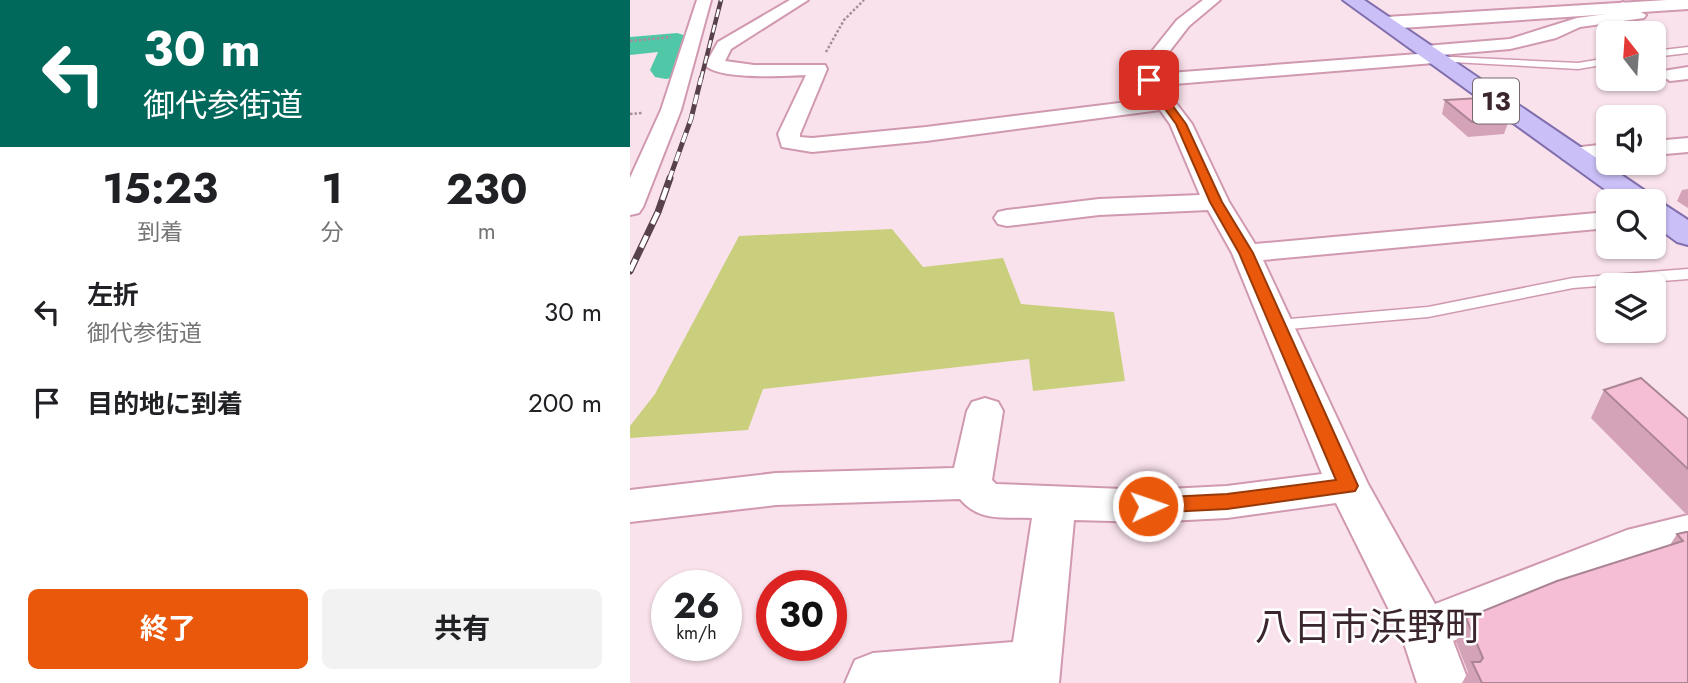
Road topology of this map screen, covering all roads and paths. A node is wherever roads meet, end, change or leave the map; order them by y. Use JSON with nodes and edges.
{"nodes":[{"id":1,"x":704,"y":0,"type":"edge"},
{"id":2,"x":801,"y":0,"type":"edge"},
{"id":3,"x":864,"y":0,"type":"edge"},
{"id":4,"x":1213,"y":0,"type":"edge"},
{"id":5,"x":1352,"y":0,"type":"edge"},
{"id":6,"x":1687,"y":2,"type":"edge"},
{"id":7,"x":1623,"y":7,"type":"junction"},
{"id":8,"x":1386,"y":23,"type":"junction"},
{"id":9,"x":693,"y":35,"type":"junction"},
{"id":10,"x":630,"y":41,"type":"edge"},
{"id":11,"x":1688,"y":50,"type":"edge"},
{"id":12,"x":1666,"y":53,"type":"edge"},
{"id":13,"x":1430,"y":54,"type":"junction"},
{"id":14,"x":1596,"y":63,"type":"edge"},
{"id":15,"x":818,"y":69,"type":"junction"},
{"id":16,"x":1157,"y":92,"type":"junction"},
{"id":17,"x":1688,"y":145,"type":"edge"},
{"id":18,"x":1666,"y":147,"type":"edge"},
{"id":19,"x":1596,"y":152,"type":"edge"},
{"id":20,"x":1571,"y":154,"type":"junction"},
{"id":21,"x":1621,"y":189,"type":"edge"},
{"id":22,"x":1216,"y":202,"type":"junction"},
{"id":23,"x":630,"y":207,"type":"edge"},
{"id":24,"x":1007,"y":218,"type":"dead end"},
{"id":25,"x":1666,"y":220,"type":"edge"},
{"id":26,"x":1596,"y":221,"type":"edge"},
{"id":27,"x":1688,"y":235,"type":"edge"},
{"id":28,"x":1246,"y":253,"type":"junction"},
{"id":29,"x":1688,"y":274,"type":"edge"},
{"id":30,"x":1278,"y":325,"type":"junction"},
{"id":31,"x":985,"y":411,"type":"dead end"},
{"id":32,"x":971,"y":483,"type":"junction"},
{"id":33,"x":1348,"y":486,"type":"junction"},
{"id":34,"x":1055,"y":502,"type":"junction"},
{"id":35,"x":630,"y":506,"type":"edge"},
{"id":36,"x":1688,"y":532,"type":"edge"},
{"id":37,"x":1424,"y":631,"type":"junction"},
{"id":38,"x":1033,"y":673,"type":"edge"},
{"id":39,"x":872,"y":683,"type":"edge"},
{"id":40,"x":1443,"y":683,"type":"edge"}],
"edges":[{"from":1,"to":9,"type":"street"},
{"from":2,"to":15,"type":"street"},
{"from":3,"to":15,"type":"path"},
{"from":4,"to":16,"type":"street"},
{"from":5,"to":8,"type":"main road","number":"13"},
{"from":6,"to":7,"type":"street"},
{"from":7,"to":8,"type":"street"},
{"from":7,"to":13,"type":"street"},
{"from":8,"to":13,"type":"main road","number":"13"},
{"from":9,"to":10,"type":"path"},
{"from":9,"to":23,"type":"street"},
{"from":11,"to":12,"type":"lane"},
{"from":13,"to":14,"type":"lane"},
{"from":13,"to":16,"type":"street"},
{"from":13,"to":20,"type":"main road","number":"13"},
{"from":15,"to":16,"type":"street"},
{"from":16,"to":22,"type":"street"},
{"from":17,"to":18,"type":"street"},
{"from":19,"to":20,"type":"street"},
{"from":20,"to":21,"type":"main road","number":"13"},
{"from":22,"to":24,"type":"street"},
{"from":22,"to":28,"type":"street"},
{"from":25,"to":27,"type":"main road","number":"13"},
{"from":26,"to":28,"type":"street"},
{"from":28,"to":30,"type":"street"},
{"from":29,"to":30,"type":"lane"},
{"from":30,"to":33,"type":"street"},
{"from":31,"to":32,"type":"street"},
{"from":32,"to":34,"type":"street"},
{"from":32,"to":35,"type":"street"},
{"from":33,"to":34,"type":"street"},
{"from":33,"to":37,"type":"street"},
{"from":34,"to":38,"type":"street"},
{"from":36,"to":37,"type":"street"},
{"from":37,"to":40,"type":"street"},
{"from":38,"to":39,"type":"street"}]}
